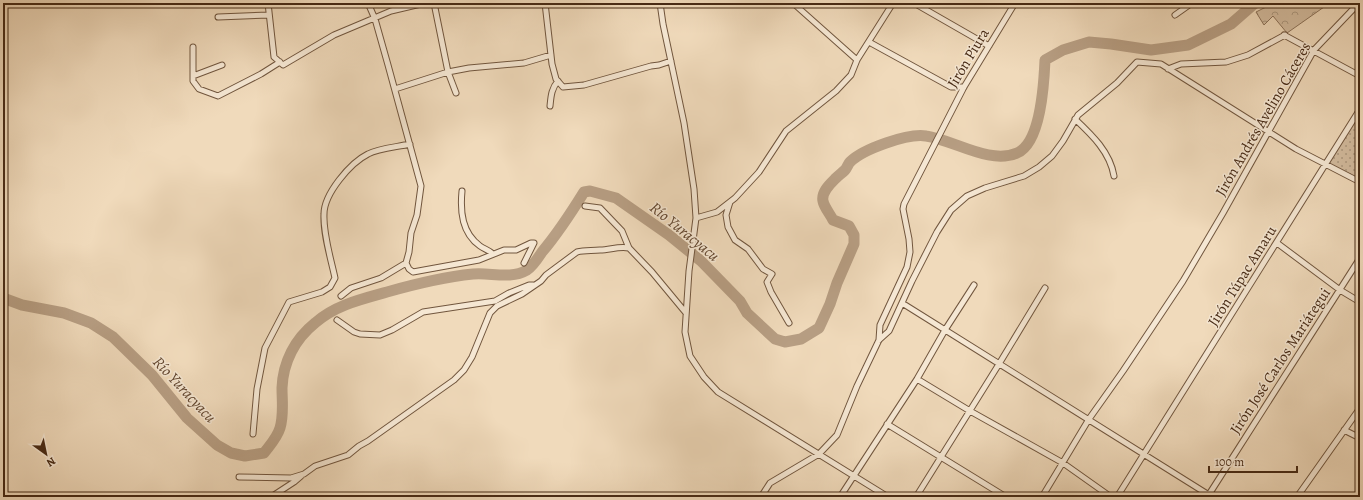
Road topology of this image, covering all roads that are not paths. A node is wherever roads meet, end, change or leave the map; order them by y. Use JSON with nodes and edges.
{"nodes":[{"id":1,"x":268,"y":3,"type":"edge"},
{"id":2,"x":368,"y":3,"type":"edge"},
{"id":3,"x":425,"y":3,"type":"edge"},
{"id":4,"x":434,"y":3,"type":"edge"},
{"id":5,"x":545,"y":3,"type":"edge"},
{"id":6,"x":660,"y":3,"type":"edge"},
{"id":7,"x":793,"y":3,"type":"edge"},
{"id":8,"x":893,"y":3,"type":"edge"},
{"id":9,"x":914,"y":3,"type":"edge"},
{"id":10,"x":1015,"y":3,"type":"edge"},
{"id":11,"x":1192,"y":3,"type":"edge"},
{"id":12,"x":1359,"y":3,"type":"edge"},
{"id":13,"x":1175,"y":14,"type":"dead end"},
{"id":14,"x":269,"y":15,"type":"junction"},
{"id":15,"x":218,"y":16,"type":"dead end"},
{"id":16,"x":375,"y":19,"type":"junction"},
{"id":17,"x":869,"y":42,"type":"junction"},
{"id":18,"x":193,"y":46,"type":"dead end"},
{"id":19,"x":989,"y":46,"type":"junction"},
{"id":20,"x":1314,"y":50,"type":"junction"},
{"id":21,"x":552,"y":55,"type":"junction"},
{"id":22,"x":671,"y":60,"type":"junction"},
{"id":23,"x":857,"y":60,"type":"junction"},
{"id":24,"x":282,"y":63,"type":"junction"},
{"id":25,"x":222,"y":65,"type":"dead end"},
{"id":26,"x":1168,"y":68,"type":"junction"},
{"id":27,"x":448,"y":72,"type":"junction"},
{"id":28,"x":193,"y":76,"type":"junction"},
{"id":29,"x":1360,"y":76,"type":"edge"},
{"id":30,"x":558,"y":82,"type":"junction"},
{"id":31,"x":964,"y":87,"type":"junction"},
{"id":32,"x":395,"y":89,"type":"junction"},
{"id":33,"x":456,"y":93,"type":"dead end"},
{"id":34,"x":550,"y":106,"type":"dead end"},
{"id":35,"x":1360,"y":109,"type":"edge"},
{"id":36,"x":1075,"y":119,"type":"junction"},
{"id":37,"x":1269,"y":132,"type":"junction"},
{"id":38,"x":410,"y":144,"type":"junction"},
{"id":39,"x":1326,"y":164,"type":"junction"},
{"id":40,"x":1114,"y":176,"type":"dead end"},
{"id":41,"x":1360,"y":182,"type":"edge"},
{"id":42,"x":462,"y":191,"type":"dead end"},
{"id":43,"x":730,"y":202,"type":"junction"},
{"id":44,"x":585,"y":206,"type":"dead end"},
{"id":45,"x":696,"y":218,"type":"junction"},
{"id":46,"x":1277,"y":243,"type":"junction"},
{"id":47,"x":629,"y":248,"type":"junction"},
{"id":48,"x":493,"y":254,"type":"junction"},
{"id":49,"x":1360,"y":258,"type":"edge"},
{"id":50,"x":406,"y":263,"type":"junction"},
{"id":51,"x":524,"y":263,"type":"dead end"},
{"id":52,"x":534,"y":286,"type":"junction"},
{"id":53,"x":974,"y":286,"type":"dead end"},
{"id":54,"x":1045,"y":288,"type":"dead end"},
{"id":55,"x":1340,"y":290,"type":"junction"},
{"id":56,"x":341,"y":296,"type":"dead end"},
{"id":57,"x":1360,"y":302,"type":"edge"},
{"id":58,"x":902,"y":303,"type":"junction"},
{"id":59,"x":686,"y":313,"type":"junction"},
{"id":60,"x":337,"y":320,"type":"dead end"},
{"id":61,"x":789,"y":323,"type":"dead end"},
{"id":62,"x":945,"y":330,"type":"junction"},
{"id":63,"x":879,"y":340,"type":"junction"},
{"id":64,"x":1000,"y":364,"type":"junction"},
{"id":65,"x":917,"y":379,"type":"junction"},
{"id":66,"x":1360,"y":408,"type":"edge"},
{"id":67,"x":970,"y":411,"type":"junction"},
{"id":68,"x":1089,"y":419,"type":"junction"},
{"id":69,"x":887,"y":424,"type":"junction"},
{"id":70,"x":1344,"y":430,"type":"junction"},
{"id":71,"x":253,"y":434,"type":"dead end"},
{"id":72,"x":1360,"y":438,"type":"edge"},
{"id":73,"x":819,"y":454,"type":"junction"},
{"id":74,"x":1144,"y":455,"type":"junction"},
{"id":75,"x":941,"y":457,"type":"junction"},
{"id":76,"x":1063,"y":463,"type":"junction"},
{"id":77,"x":304,"y":474,"type":"junction"},
{"id":78,"x":238,"y":476,"type":"dead end"},
{"id":79,"x":854,"y":476,"type":"junction"},
{"id":80,"x":1208,"y":496,"type":"edge"},
{"id":81,"x":271,"y":497,"type":"edge"},
{"id":82,"x":761,"y":497,"type":"edge"},
{"id":83,"x":840,"y":497,"type":"edge"},
{"id":84,"x":888,"y":497,"type":"edge"},
{"id":85,"x":916,"y":497,"type":"edge"},
{"id":86,"x":1006,"y":497,"type":"edge"},
{"id":87,"x":1042,"y":497,"type":"edge"},
{"id":88,"x":1111,"y":497,"type":"edge"},
{"id":89,"x":1117,"y":497,"type":"edge"},
{"id":90,"x":1297,"y":497,"type":"edge"}],
"edges":[{"from":1,"to":14,"type":"street"},
{"from":2,"to":16,"type":"street"},
{"from":3,"to":16,"type":"street"},
{"from":4,"to":27,"type":"street"},
{"from":5,"to":21,"type":"street"},
{"from":6,"to":22,"type":"street"},
{"from":7,"to":23,"type":"street"},
{"from":8,"to":17,"type":"street"},
{"from":9,"to":19,"type":"street"},
{"from":10,"to":19,"type":"street","name":"Jirón Piura"},
{"from":11,"to":13,"type":"street"},
{"from":12,"to":20,"type":"street","name":"Jirón Andrés Avelino Cáceres"},
{"from":14,"to":15,"type":"street"},
{"from":14,"to":24,"type":"street"},
{"from":16,"to":24,"type":"street"},
{"from":16,"to":32,"type":"street"},
{"from":17,"to":23,"type":"street"},
{"from":17,"to":31,"type":"street"},
{"from":18,"to":28,"type":"street"},
{"from":19,"to":31,"type":"street","name":"Jirón Piura"},
{"from":20,"to":26,"type":"street"},
{"from":20,"to":29,"type":"street"},
{"from":20,"to":37,"type":"street","name":"Jirón Andrés Avelino Cáceres"},
{"from":21,"to":27,"type":"street"},
{"from":21,"to":30,"type":"street"},
{"from":22,"to":30,"type":"street"},
{"from":22,"to":45,"type":"street"},
{"from":23,"to":43,"type":"street"},
{"from":24,"to":28,"type":"street"},
{"from":25,"to":28,"type":"street"},
{"from":26,"to":36,"type":"street"},
{"from":26,"to":37,"type":"street"},
{"from":27,"to":32,"type":"street"},
{"from":27,"to":33,"type":"street"},
{"from":30,"to":34,"type":"street"},
{"from":31,"to":63,"type":"street","name":"Jirón Piura"},
{"from":32,"to":38,"type":"street"},
{"from":35,"to":39,"type":"street","name":"Jirón Túpac Amaru"},
{"from":36,"to":40,"type":"street"},
{"from":36,"to":58,"type":"street"},
{"from":37,"to":39,"type":"street"},
{"from":37,"to":68,"type":"street","name":"Jirón Andrés Avelino Cáceres"},
{"from":38,"to":50,"type":"street"},
{"from":38,"to":71,"type":"street"},
{"from":39,"to":41,"type":"street"},
{"from":39,"to":46,"type":"street","name":"Jirón Túpac Amaru"},
{"from":42,"to":48,"type":"street"},
{"from":43,"to":45,"type":"street"},
{"from":43,"to":61,"type":"street"},
{"from":44,"to":47,"type":"street"},
{"from":45,"to":59,"type":"street"},
{"from":46,"to":55,"type":"street"},
{"from":46,"to":74,"type":"street","name":"Jirón Túpac Amaru"},
{"from":47,"to":52,"type":"street"},
{"from":47,"to":59,"type":"street"},
{"from":48,"to":50,"type":"street"},
{"from":48,"to":51,"type":"street"},
{"from":49,"to":55,"type":"street","name":"Jirón José Carlos Mariátegui"},
{"from":50,"to":56,"type":"street"},
{"from":52,"to":60,"type":"street"},
{"from":52,"to":77,"type":"street"},
{"from":53,"to":62,"type":"street"},
{"from":54,"to":64,"type":"street"},
{"from":55,"to":57,"type":"street"},
{"from":55,"to":80,"type":"street","name":"Jirón José Carlos Mariátegui"},
{"from":58,"to":62,"type":"street"},
{"from":58,"to":63,"type":"street"},
{"from":59,"to":73,"type":"street"},
{"from":62,"to":64,"type":"street"},
{"from":62,"to":65,"type":"street"},
{"from":63,"to":73,"type":"street"},
{"from":64,"to":67,"type":"street"},
{"from":64,"to":68,"type":"street"},
{"from":65,"to":67,"type":"street"},
{"from":65,"to":69,"type":"street"},
{"from":66,"to":70,"type":"street"},
{"from":67,"to":75,"type":"street"},
{"from":67,"to":76,"type":"street"},
{"from":68,"to":74,"type":"street"},
{"from":68,"to":76,"type":"street","name":"Jirón Andrés Avelino Cáceres"},
{"from":69,"to":75,"type":"street"},
{"from":69,"to":79,"type":"street"},
{"from":70,"to":72,"type":"street"},
{"from":70,"to":90,"type":"street"},
{"from":73,"to":79,"type":"street"},
{"from":73,"to":82,"type":"street"},
{"from":74,"to":80,"type":"street"},
{"from":74,"to":89,"type":"street","name":"Jirón Túpac Amaru"},
{"from":75,"to":85,"type":"street"},
{"from":75,"to":86,"type":"street"},
{"from":76,"to":87,"type":"street","name":"Jirón Andrés Avelino Cáceres"},
{"from":76,"to":88,"type":"street"},
{"from":77,"to":78,"type":"street"},
{"from":77,"to":81,"type":"street"},
{"from":79,"to":83,"type":"street"},
{"from":79,"to":84,"type":"street"}]}
